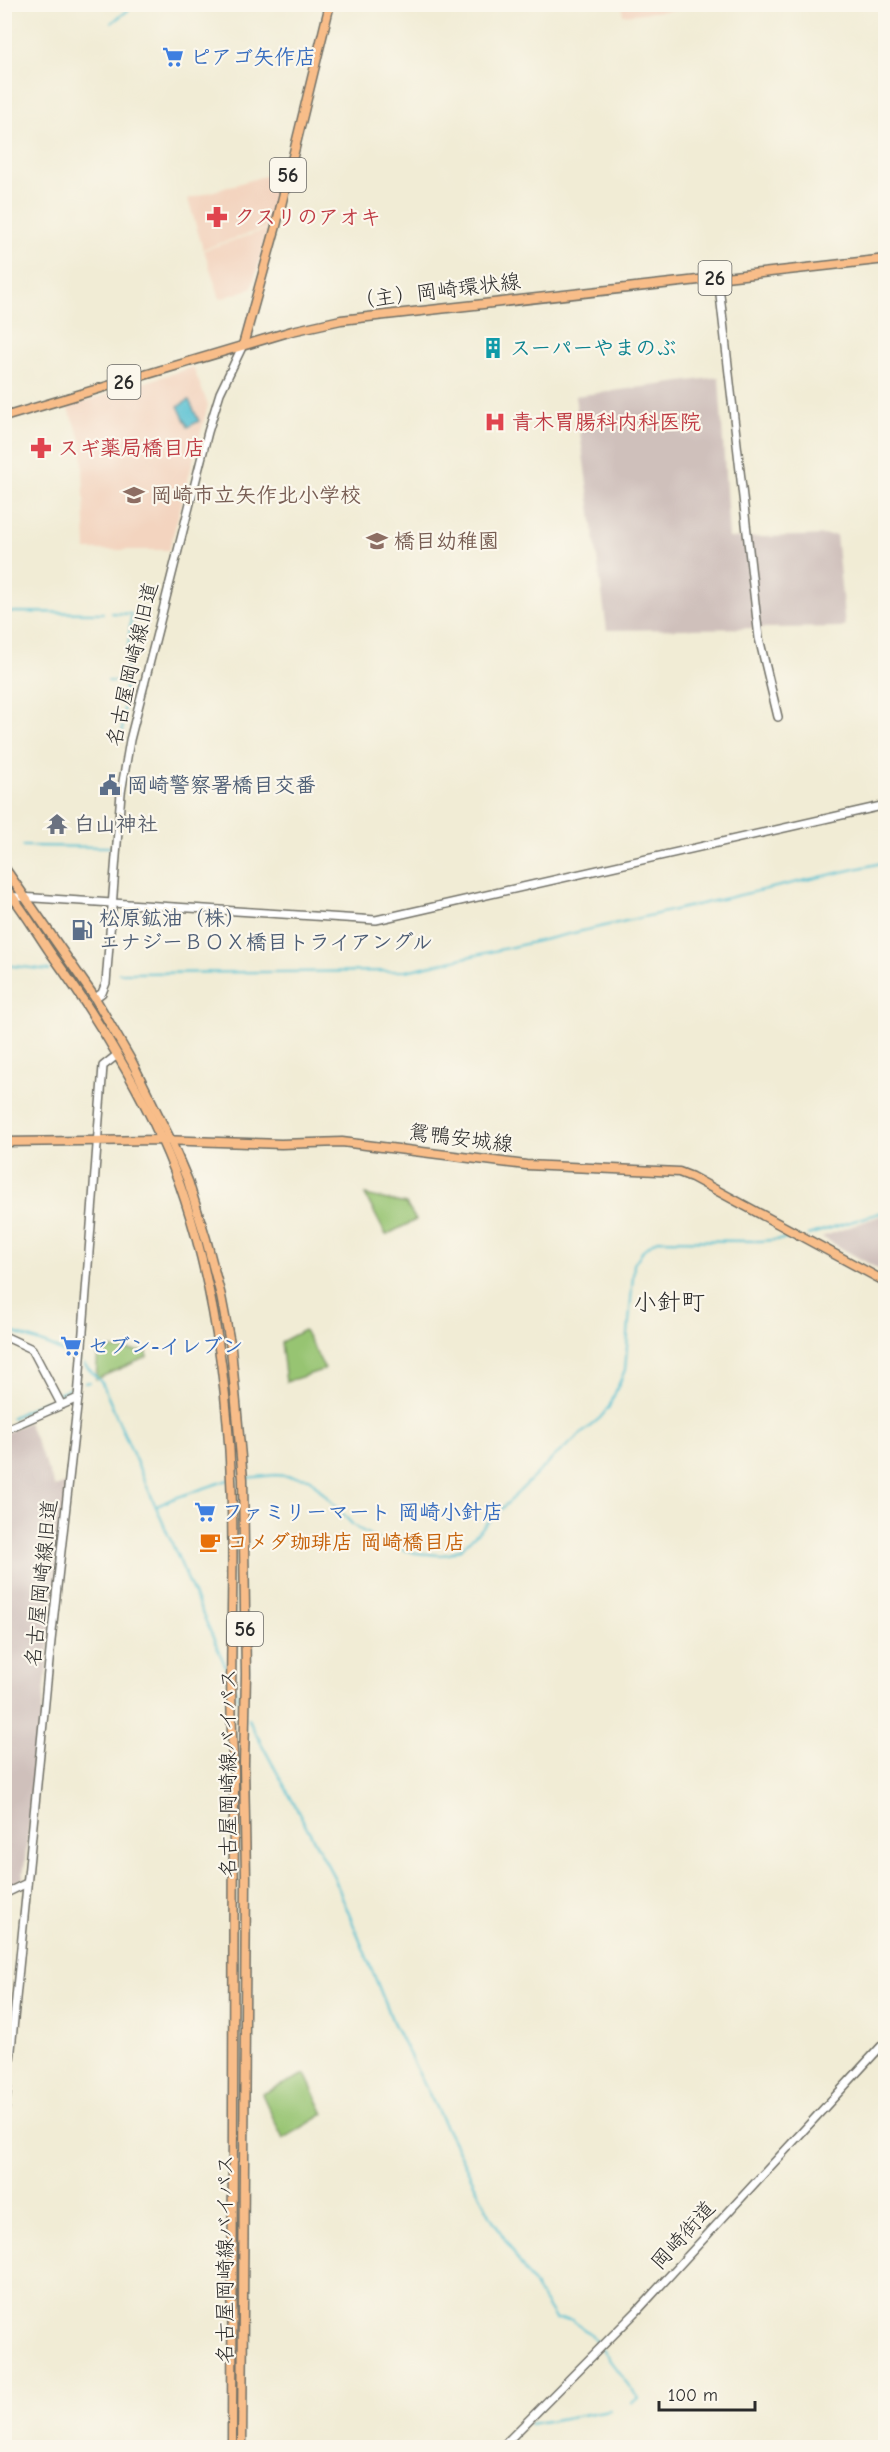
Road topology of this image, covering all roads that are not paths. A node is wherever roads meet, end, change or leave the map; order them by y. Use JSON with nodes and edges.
{"nodes":[{"id":1,"x":330,"y":4,"type":"edge"},
{"id":2,"x":885,"y":259,"type":"edge"},
{"id":3,"x":718,"y":277,"type":"junction"},
{"id":4,"x":243,"y":345,"type":"junction"},
{"id":5,"x":4,"y":417,"type":"edge"},
{"id":6,"x":777,"y":717,"type":"dead end"},
{"id":7,"x":885,"y":805,"type":"edge"},
{"id":8,"x":4,"y":867,"type":"edge"},
{"id":9,"x":4,"y":886,"type":"edge"},
{"id":10,"x":8,"y":896,"type":"edge"},
{"id":11,"x":25,"y":896,"type":"junction"},
{"id":12,"x":114,"y":902,"type":"junction"},
{"id":13,"x":95,"y":998,"type":"junction"},
{"id":14,"x":117,"y":1055,"type":"junction"},
{"id":15,"x":161,"y":1140,"type":"junction"},
{"id":16,"x":171,"y":1141,"type":"junction"},
{"id":17,"x":4,"y":1142,"type":"edge"},
{"id":18,"x":97,"y":1142,"type":"junction"},
{"id":19,"x":885,"y":1282,"type":"edge"},
{"id":20,"x":4,"y":1336,"type":"edge"},
{"id":21,"x":78,"y":1398,"type":"junction"},
{"id":22,"x":61,"y":1404,"type":"junction"},
{"id":23,"x":4,"y":1430,"type":"edge"},
{"id":24,"x":233,"y":1754,"type":"junction"},
{"id":25,"x":244,"y":1764,"type":"junction"},
{"id":26,"x":234,"y":1772,"type":"junction"},
{"id":27,"x":27,"y":1883,"type":"junction"},
{"id":28,"x":4,"y":1894,"type":"edge"},
{"id":29,"x":885,"y":2041,"type":"edge"},
{"id":30,"x":4,"y":2121,"type":"edge"},
{"id":31,"x":232,"y":2448,"type":"edge"},
{"id":32,"x":242,"y":2448,"type":"edge"},
{"id":33,"x":501,"y":2448,"type":"edge"}],
"edges":[{"from":1,"to":4,"type":"main road","number":"56"},
{"from":2,"to":3,"type":"main road","name":"（主）岡崎環状線","number":"26"},
{"from":3,"to":4,"type":"main road","name":"（主）岡崎環状線","number":"26"},
{"from":3,"to":6,"type":"street"},
{"from":4,"to":5,"type":"main road","name":"（主）岡崎環状線","number":"26"},
{"from":4,"to":12,"type":"street","name":"名古屋岡崎線旧道","number":"56"},
{"from":7,"to":12,"type":"street"},
{"from":8,"to":11,"type":"main road","name":"名古屋岡崎線バイパス","number":"56"},
{"from":9,"to":10,"type":"main road","name":"名古屋岡崎線バイパス","number":"56"},
{"from":10,"to":11,"type":"street"},
{"from":10,"to":14,"type":"main road","name":"名古屋岡崎線バイパス","number":"56"},
{"from":11,"to":12,"type":"street"},
{"from":11,"to":13,"type":"main road","name":"名古屋岡崎線バイパス","number":"56"},
{"from":12,"to":13,"type":"street","name":"名古屋岡崎線旧道","number":"56"},
{"from":13,"to":16,"type":"main road","name":"名古屋岡崎線バイパス","number":"56"},
{"from":14,"to":15,"type":"main road","name":"名古屋岡崎線バイパス","number":"56"},
{"from":14,"to":18,"type":"street","name":"名古屋岡崎線旧道"},
{"from":15,"to":16,"type":"main road","name":"鴛鴨安城線"},
{"from":15,"to":18,"type":"main road","name":"鴛鴨安城線"},
{"from":15,"to":24,"type":"main road","name":"名古屋岡崎線バイパス","number":"56"},
{"from":16,"to":19,"type":"main road","name":"鴛鴨安城線"},
{"from":16,"to":25,"type":"main road","name":"名古屋岡崎線バイパス","number":"56"},
{"from":17,"to":18,"type":"main road","name":"鴛鴨安城線"},
{"from":18,"to":21,"type":"street","name":"名古屋岡崎線旧道"},
{"from":20,"to":22,"type":"street"},
{"from":21,"to":22,"type":"street"},
{"from":21,"to":27,"type":"street","name":"名古屋岡崎線旧道"},
{"from":22,"to":23,"type":"street"},
{"from":24,"to":25,"type":"main road"},
{"from":24,"to":26,"type":"main road","name":"名古屋岡崎線バイパス","number":"56"},
{"from":25,"to":26,"type":"main road"},
{"from":25,"to":32,"type":"main road","name":"名古屋岡崎線バイパス","number":"56"},
{"from":26,"to":31,"type":"main road","name":"名古屋岡崎線バイパス","number":"56"},
{"from":27,"to":28,"type":"street"},
{"from":27,"to":30,"type":"street","name":"名古屋岡崎線旧道"},
{"from":29,"to":33,"type":"street","name":"岡崎街道"}]}
